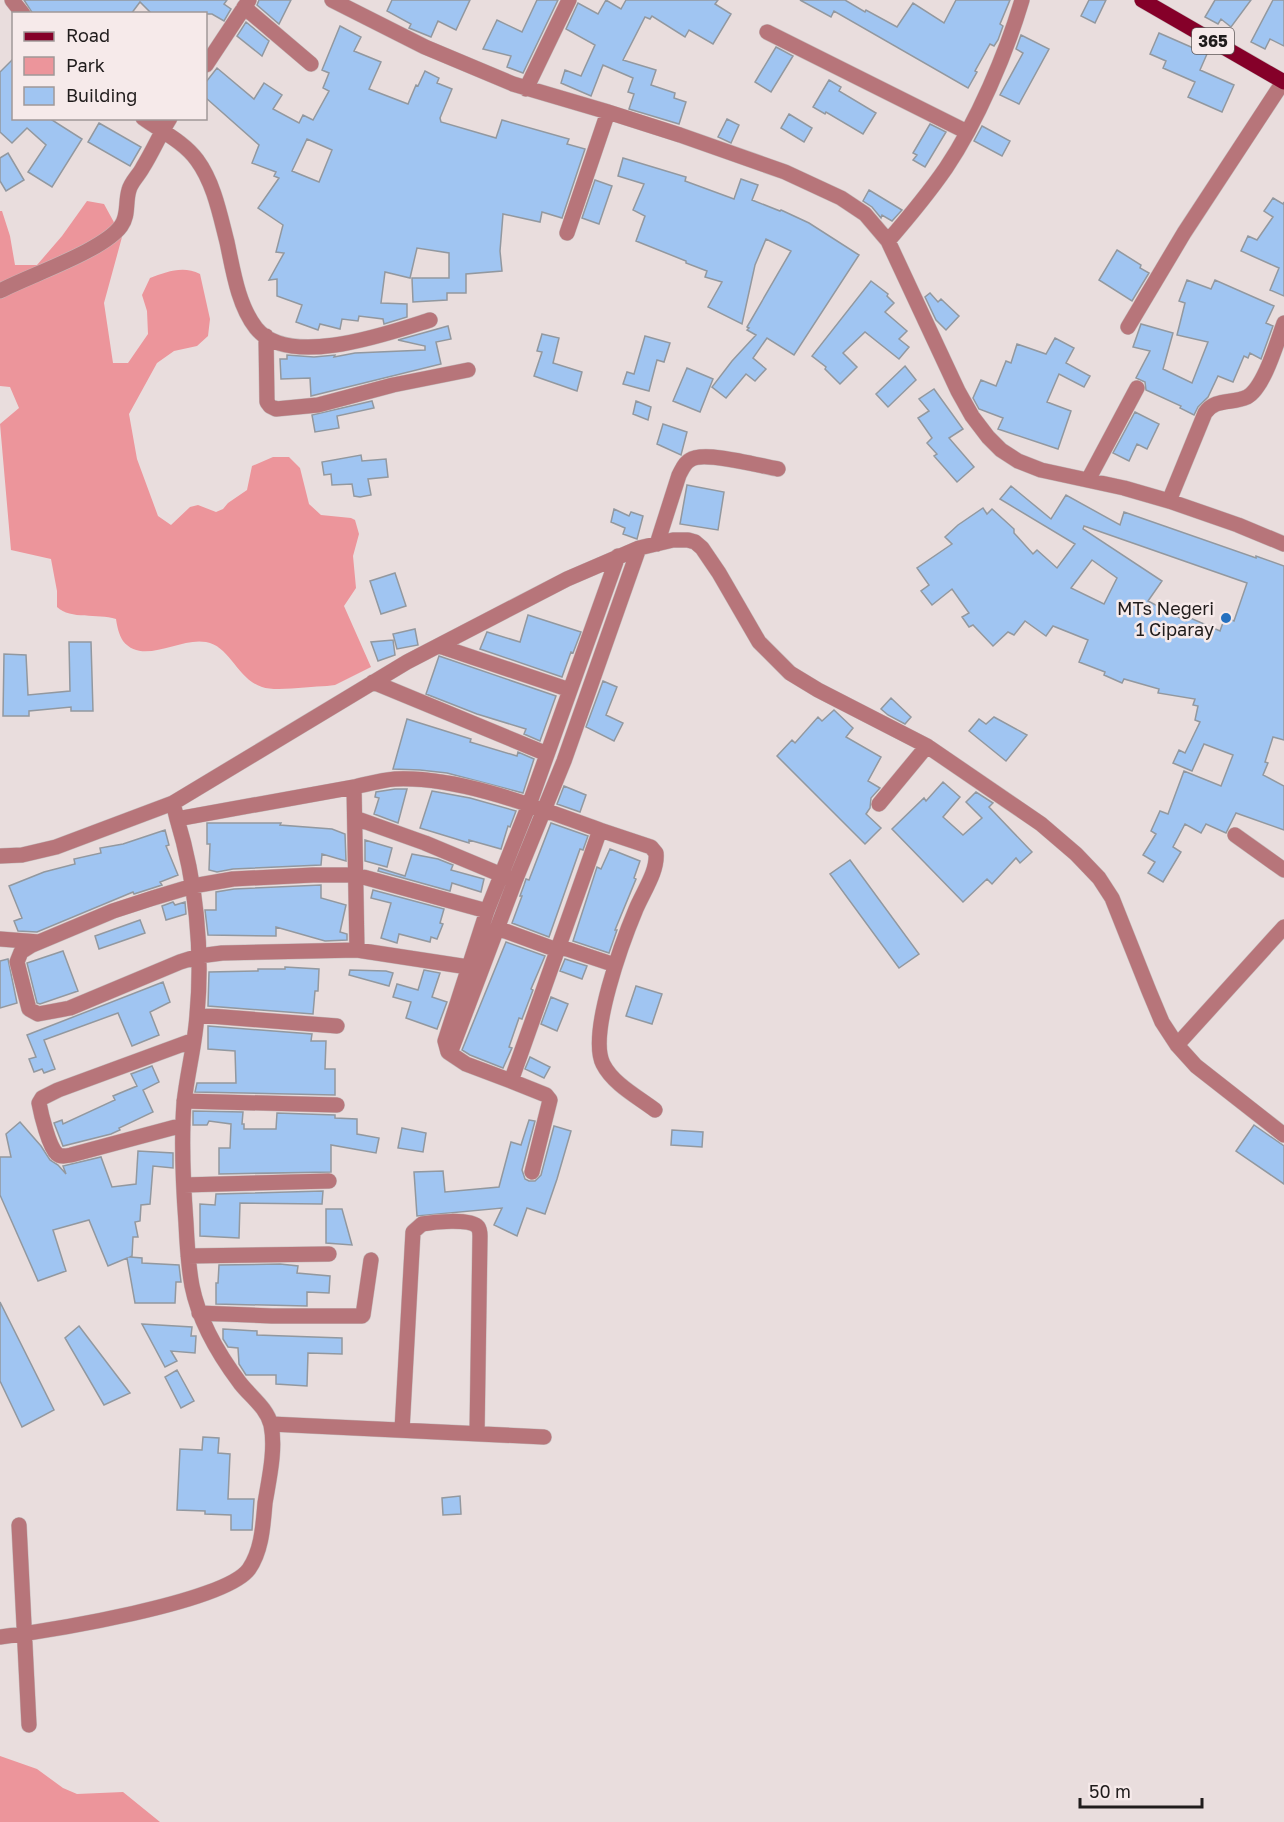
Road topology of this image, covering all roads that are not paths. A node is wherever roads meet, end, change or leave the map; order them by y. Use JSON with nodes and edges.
{"nodes":[{"id":1,"x":12,"y":0,"type":"edge"},
{"id":2,"x":569,"y":0,"type":"edge"},
{"id":3,"x":1022,"y":0,"type":"edge"},
{"id":4,"x":1142,"y":0,"type":"edge"},
{"id":5,"x":337,"y":1,"type":"edge"},
{"id":6,"x":247,"y":4,"type":"edge"},
{"id":7,"x":21,"y":12,"type":"edge"},
{"id":8,"x":767,"y":32,"type":"dead end"},
{"id":9,"x":207,"y":64,"type":"edge"},
{"id":10,"x":311,"y":64,"type":"dead end"},
{"id":11,"x":1284,"y":82,"type":"edge"},
{"id":12,"x":526,"y":89,"type":"junction"},
{"id":13,"x":609,"y":112,"type":"junction"},
{"id":14,"x":150,"y":120,"type":"edge"},
{"id":15,"x":166,"y":125,"type":"edge"},
{"id":16,"x":967,"y":132,"type":"junction"},
{"id":17,"x":567,"y":232,"type":"dead end"},
{"id":18,"x":888,"y":241,"type":"junction"},
{"id":19,"x":0,"y":291,"type":"edge"},
{"id":20,"x":430,"y":320,"type":"dead end"},
{"id":21,"x":1284,"y":323,"type":"edge"},
{"id":22,"x":1128,"y":327,"type":"dead end"},
{"id":23,"x":266,"y":336,"type":"junction"},
{"id":24,"x":468,"y":370,"type":"dead end"},
{"id":25,"x":1137,"y":388,"type":"dead end"},
{"id":26,"x":778,"y":469,"type":"dead end"},
{"id":27,"x":1088,"y":480,"type":"junction"},
{"id":28,"x":1169,"y":501,"type":"junction"},
{"id":29,"x":657,"y":544,"type":"junction"},
{"id":30,"x":1284,"y":544,"type":"edge"},
{"id":31,"x":639,"y":548,"type":"junction"},
{"id":32,"x":618,"y":556,"type":"junction"},
{"id":33,"x":439,"y":646,"type":"junction"},
{"id":34,"x":373,"y":682,"type":"junction"},
{"id":35,"x":570,"y":690,"type":"junction"},
{"id":36,"x":927,"y":746,"type":"junction"},
{"id":37,"x":547,"y":754,"type":"junction"},
{"id":38,"x":354,"y":788,"type":"junction"},
{"id":39,"x":172,"y":803,"type":"junction"},
{"id":40,"x":879,"y":804,"type":"dead end"},
{"id":41,"x":529,"y":805,"type":"junction"},
{"id":42,"x":544,"y":810,"type":"junction"},
{"id":43,"x":355,"y":818,"type":"junction"},
{"id":44,"x":177,"y":819,"type":"junction"},
{"id":45,"x":600,"y":830,"type":"junction"},
{"id":46,"x":1235,"y":835,"type":"dead end"},
{"id":47,"x":0,"y":856,"type":"edge"},
{"id":48,"x":1284,"y":870,"type":"edge"},
{"id":49,"x":356,"y":875,"type":"junction"},
{"id":50,"x":508,"y":878,"type":"junction"},
{"id":51,"x":193,"y":886,"type":"junction"},
{"id":52,"x":487,"y":912,"type":"junction"},
{"id":53,"x":1284,"y":927,"type":"edge"},
{"id":54,"x":498,"y":928,"type":"junction"},
{"id":55,"x":0,"y":939,"type":"edge"},
{"id":56,"x":39,"y":942,"type":"junction"},
{"id":57,"x":557,"y":948,"type":"junction"},
{"id":58,"x":357,"y":950,"type":"junction"},
{"id":59,"x":199,"y":956,"type":"junction"},
{"id":60,"x":615,"y":965,"type":"junction"},
{"id":61,"x":468,"y":967,"type":"junction"},
{"id":62,"x":197,"y":1015,"type":"junction"},
{"id":63,"x":337,"y":1026,"type":"dead end"},
{"id":64,"x":194,"y":1040,"type":"junction"},
{"id":65,"x":1177,"y":1045,"type":"junction"},
{"id":66,"x":450,"y":1053,"type":"junction"},
{"id":67,"x":511,"y":1081,"type":"junction"},
{"id":68,"x":184,"y":1101,"type":"junction"},
{"id":69,"x":337,"y":1105,"type":"dead end"},
{"id":70,"x":655,"y":1110,"type":"dead end"},
{"id":71,"x":183,"y":1125,"type":"junction"},
{"id":72,"x":1284,"y":1135,"type":"edge"},
{"id":73,"x":532,"y":1172,"type":"dead end"},
{"id":74,"x":329,"y":1181,"type":"dead end"},
{"id":75,"x":184,"y":1185,"type":"junction"},
{"id":76,"x":329,"y":1254,"type":"dead end"},
{"id":77,"x":188,"y":1256,"type":"junction"},
{"id":78,"x":371,"y":1260,"type":"dead end"},
{"id":79,"x":199,"y":1313,"type":"junction"},
{"id":80,"x":271,"y":1424,"type":"junction"},
{"id":81,"x":402,"y":1430,"type":"junction"},
{"id":82,"x":477,"y":1434,"type":"junction"},
{"id":83,"x":544,"y":1437,"type":"dead end"},
{"id":84,"x":19,"y":1525,"type":"dead end"},
{"id":85,"x":24,"y":1634,"type":"junction"},
{"id":86,"x":0,"y":1637,"type":"edge"},
{"id":87,"x":29,"y":1725,"type":"dead end"}],
"edges":[{"from":1,"to":7,"type":"street"},
{"from":2,"to":12,"type":"street"},
{"from":3,"to":16,"type":"street"},
{"from":4,"to":11,"type":"main road","number":"365"},
{"from":5,"to":12,"type":"street"},
{"from":6,"to":9,"type":"street"},
{"from":6,"to":10,"type":"street"},
{"from":8,"to":16,"type":"street"},
{"from":11,"to":22,"type":"street"},
{"from":12,"to":13,"type":"street"},
{"from":13,"to":17,"type":"street"},
{"from":13,"to":18,"type":"street"},
{"from":14,"to":15,"type":"street"},
{"from":15,"to":19,"type":"street"},
{"from":15,"to":23,"type":"street"},
{"from":16,"to":18,"type":"street"},
{"from":18,"to":27,"type":"street"},
{"from":20,"to":23,"type":"street"},
{"from":21,"to":28,"type":"street"},
{"from":23,"to":24,"type":"street"},
{"from":25,"to":27,"type":"street"},
{"from":26,"to":29,"type":"street"},
{"from":27,"to":28,"type":"street"},
{"from":28,"to":30,"type":"street"},
{"from":29,"to":31,"type":"street"},
{"from":29,"to":36,"type":"street"},
{"from":31,"to":32,"type":"street"},
{"from":31,"to":42,"type":"street"},
{"from":32,"to":33,"type":"street"},
{"from":32,"to":35,"type":"street"},
{"from":33,"to":34,"type":"street"},
{"from":33,"to":35,"type":"street"},
{"from":34,"to":37,"type":"street"},
{"from":34,"to":39,"type":"street"},
{"from":35,"to":37,"type":"street"},
{"from":36,"to":40,"type":"street"},
{"from":36,"to":65,"type":"street"},
{"from":37,"to":41,"type":"street"},
{"from":38,"to":41,"type":"street"},
{"from":38,"to":43,"type":"street"},
{"from":38,"to":44,"type":"street"},
{"from":39,"to":44,"type":"street"},
{"from":39,"to":47,"type":"street"},
{"from":41,"to":42,"type":"street"},
{"from":41,"to":50,"type":"street"},
{"from":42,"to":45,"type":"street"},
{"from":42,"to":50,"type":"street"},
{"from":43,"to":49,"type":"street"},
{"from":43,"to":50,"type":"street"},
{"from":44,"to":51,"type":"street"},
{"from":45,"to":57,"type":"street"},
{"from":45,"to":60,"type":"street"},
{"from":46,"to":48,"type":"street"},
{"from":49,"to":51,"type":"street"},
{"from":49,"to":52,"type":"street"},
{"from":49,"to":58,"type":"street"},
{"from":50,"to":52,"type":"street"},
{"from":50,"to":54,"type":"street"},
{"from":51,"to":56,"type":"street"},
{"from":51,"to":59,"type":"street"},
{"from":52,"to":61,"type":"street"},
{"from":53,"to":65,"type":"street"},
{"from":54,"to":57,"type":"street"},
{"from":54,"to":66,"type":"street"},
{"from":55,"to":56,"type":"street"},
{"from":56,"to":59,"type":"street"},
{"from":57,"to":60,"type":"street"},
{"from":57,"to":67,"type":"street"},
{"from":58,"to":59,"type":"street"},
{"from":58,"to":61,"type":"street"},
{"from":59,"to":62,"type":"street"},
{"from":60,"to":70,"type":"street"},
{"from":61,"to":66,"type":"street"},
{"from":62,"to":63,"type":"street"},
{"from":62,"to":64,"type":"street"},
{"from":64,"to":68,"type":"street"},
{"from":64,"to":71,"type":"street"},
{"from":65,"to":72,"type":"street"},
{"from":66,"to":67,"type":"street"},
{"from":67,"to":73,"type":"street"},
{"from":68,"to":69,"type":"street"},
{"from":68,"to":71,"type":"street"},
{"from":71,"to":75,"type":"street"},
{"from":74,"to":75,"type":"street"},
{"from":75,"to":77,"type":"street"},
{"from":76,"to":77,"type":"street"},
{"from":77,"to":79,"type":"street"},
{"from":78,"to":79,"type":"street"},
{"from":79,"to":80,"type":"street"},
{"from":80,"to":81,"type":"street"},
{"from":80,"to":85,"type":"street"},
{"from":81,"to":82,"type":"street"},
{"from":81,"to":82,"type":"street"},
{"from":82,"to":83,"type":"street"},
{"from":84,"to":85,"type":"street"},
{"from":85,"to":86,"type":"street"},
{"from":85,"to":87,"type":"street"}]}
